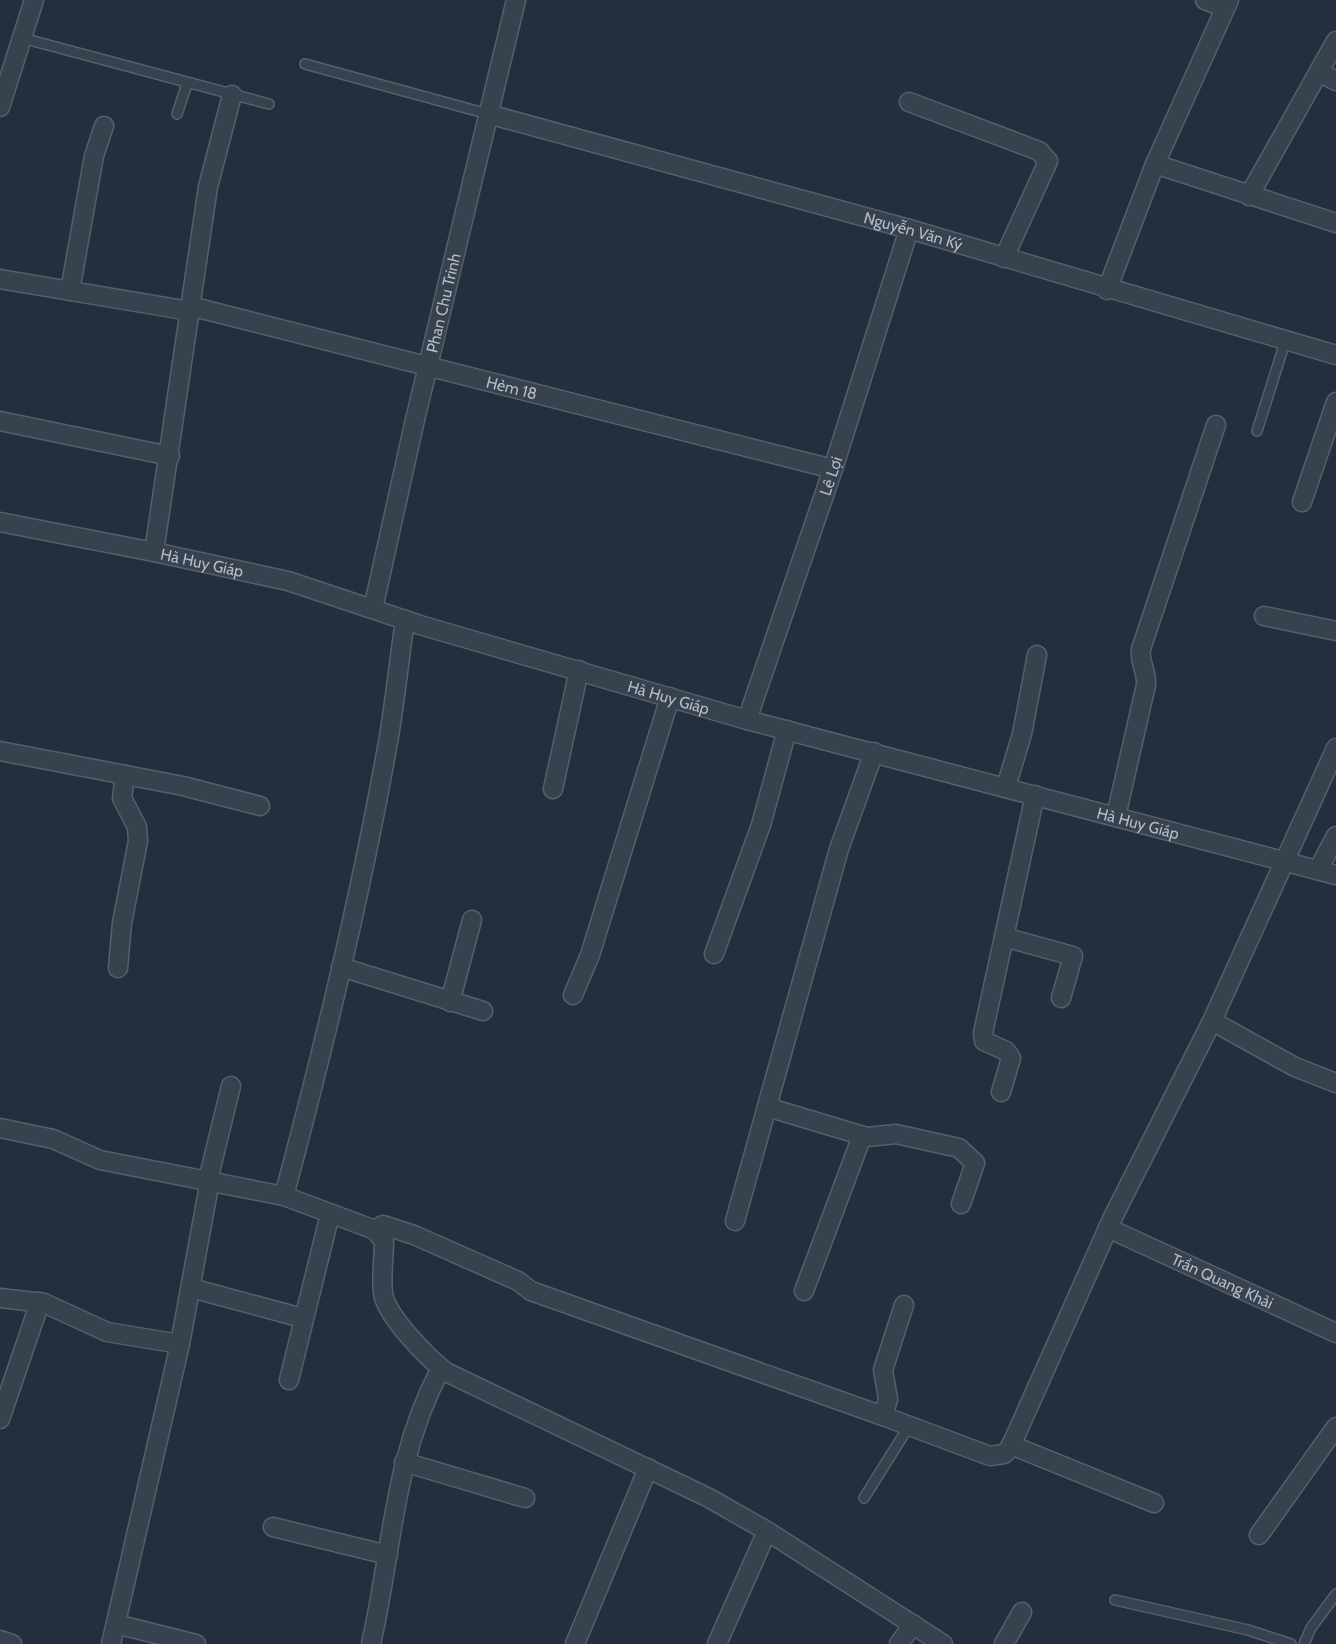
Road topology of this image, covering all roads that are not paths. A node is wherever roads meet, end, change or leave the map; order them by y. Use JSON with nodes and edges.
{"nodes":[{"id":1,"x":34,"y":0,"type":"edge"},
{"id":2,"x":516,"y":0,"type":"edge"},
{"id":3,"x":1205,"y":0,"type":"edge"},
{"id":4,"x":1227,"y":4,"type":"edge"},
{"id":5,"x":22,"y":38,"type":"junction"},
{"id":6,"x":1336,"y":41,"type":"edge"},
{"id":7,"x":305,"y":64,"type":"dead end"},
{"id":8,"x":1319,"y":72,"type":"junction"},
{"id":9,"x":1336,"y":81,"type":"edge"},
{"id":10,"x":187,"y":84,"type":"junction"},
{"id":11,"x":232,"y":95,"type":"junction"},
{"id":12,"x":1,"y":99,"type":"edge"},
{"id":13,"x":909,"y":102,"type":"dead end"},
{"id":14,"x":269,"y":104,"type":"dead end"},
{"id":15,"x":177,"y":114,"type":"dead end"},
{"id":16,"x":488,"y":114,"type":"junction"},
{"id":17,"x":104,"y":126,"type":"dead end"},
{"id":18,"x":1155,"y":164,"type":"junction"},
{"id":19,"x":1249,"y":196,"type":"junction"},
{"id":20,"x":1336,"y":224,"type":"edge"},
{"id":21,"x":909,"y":229,"type":"junction"},
{"id":22,"x":1004,"y":258,"type":"junction"},
{"id":23,"x":0,"y":279,"type":"edge"},
{"id":24,"x":1107,"y":290,"type":"junction"},
{"id":25,"x":70,"y":291,"type":"junction"},
{"id":26,"x":190,"y":309,"type":"junction"},
{"id":27,"x":1286,"y":339,"type":"junction"},
{"id":28,"x":1336,"y":355,"type":"edge"},
{"id":29,"x":428,"y":365,"type":"junction"},
{"id":30,"x":1336,"y":402,"type":"edge"},
{"id":31,"x":0,"y":421,"type":"edge"},
{"id":32,"x":1216,"y":425,"type":"dead end"},
{"id":33,"x":1257,"y":431,"type":"dead end"},
{"id":34,"x":170,"y":456,"type":"junction"},
{"id":35,"x":833,"y":469,"type":"junction"},
{"id":36,"x":1302,"y":502,"type":"dead end"},
{"id":37,"x":0,"y":522,"type":"edge"},
{"id":38,"x":154,"y":552,"type":"junction"},
{"id":39,"x":373,"y":609,"type":"junction"},
{"id":40,"x":1264,"y":616,"type":"dead end"},
{"id":41,"x":405,"y":620,"type":"junction"},
{"id":42,"x":1336,"y":631,"type":"edge"},
{"id":43,"x":1037,"y":655,"type":"dead end"},
{"id":44,"x":579,"y":670,"type":"junction"},
{"id":45,"x":670,"y":697,"type":"junction"},
{"id":46,"x":747,"y":720,"type":"junction"},
{"id":47,"x":787,"y":730,"type":"junction"},
{"id":48,"x":1336,"y":748,"type":"edge"},
{"id":49,"x":0,"y":752,"type":"edge"},
{"id":50,"x":874,"y":752,"type":"junction"},
{"id":51,"x":125,"y":775,"type":"junction"},
{"id":52,"x":1006,"y":787,"type":"junction"},
{"id":53,"x":553,"y":789,"type":"dead end"},
{"id":54,"x":1035,"y":795,"type":"junction"},
{"id":55,"x":260,"y":806,"type":"dead end"},
{"id":56,"x":1116,"y":816,"type":"junction"},
{"id":57,"x":1336,"y":836,"type":"edge"},
{"id":58,"x":1285,"y":861,"type":"junction"},
{"id":59,"x":1318,"y":870,"type":"junction"},
{"id":60,"x":1336,"y":875,"type":"edge"},
{"id":61,"x":472,"y":920,"type":"dead end"},
{"id":62,"x":1004,"y":937,"type":"junction"},
{"id":63,"x":714,"y":954,"type":"dead end"},
{"id":64,"x":341,"y":967,"type":"junction"},
{"id":65,"x":118,"y":968,"type":"dead end"},
{"id":66,"x":573,"y":995,"type":"dead end"},
{"id":67,"x":1061,"y":998,"type":"dead end"},
{"id":68,"x":450,"y":1002,"type":"junction"},
{"id":69,"x":483,"y":1011,"type":"dead end"},
{"id":70,"x":1212,"y":1021,"type":"junction"},
{"id":71,"x":1336,"y":1083,"type":"edge"},
{"id":72,"x":231,"y":1086,"type":"dead end"},
{"id":73,"x":1001,"y":1092,"type":"dead end"},
{"id":74,"x":767,"y":1107,"type":"junction"},
{"id":75,"x":0,"y":1128,"type":"edge"},
{"id":76,"x":862,"y":1136,"type":"junction"},
{"id":77,"x":209,"y":1180,"type":"junction"},
{"id":78,"x":284,"y":1196,"type":"junction"},
{"id":79,"x":961,"y":1204,"type":"dead end"},
{"id":80,"x":330,"y":1214,"type":"junction"},
{"id":81,"x":735,"y":1221,"type":"dead end"},
{"id":82,"x":1108,"y":1228,"type":"junction"},
{"id":83,"x":375,"y":1230,"type":"junction"},
{"id":84,"x":191,"y":1288,"type":"junction"},
{"id":85,"x":804,"y":1291,"type":"dead end"},
{"id":86,"x":0,"y":1298,"type":"edge"},
{"id":87,"x":40,"y":1302,"type":"junction"},
{"id":88,"x":904,"y":1305,"type":"dead end"},
{"id":89,"x":300,"y":1314,"type":"junction"},
{"id":90,"x":1336,"y":1333,"type":"edge"},
{"id":91,"x":180,"y":1344,"type":"junction"},
{"id":92,"x":441,"y":1368,"type":"junction"},
{"id":93,"x":289,"y":1380,"type":"dead end"},
{"id":94,"x":883,"y":1416,"type":"junction"},
{"id":95,"x":0,"y":1419,"type":"edge"},
{"id":96,"x":909,"y":1426,"type":"junction"},
{"id":97,"x":1336,"y":1427,"type":"edge"},
{"id":98,"x":1011,"y":1445,"type":"junction"},
{"id":99,"x":404,"y":1461,"type":"junction"},
{"id":100,"x":648,"y":1468,"type":"junction"},
{"id":101,"x":525,"y":1498,"type":"dead end"},
{"id":102,"x":864,"y":1498,"type":"dead end"},
{"id":103,"x":1154,"y":1503,"type":"dead end"},
{"id":104,"x":273,"y":1527,"type":"dead end"},
{"id":105,"x":767,"y":1531,"type":"junction"},
{"id":106,"x":1259,"y":1535,"type":"dead end"},
{"id":107,"x":388,"y":1555,"type":"junction"},
{"id":108,"x":1336,"y":1594,"type":"edge"},
{"id":109,"x":1115,"y":1600,"type":"dead end"},
{"id":110,"x":1022,"y":1612,"type":"dead end"},
{"id":111,"x":116,"y":1624,"type":"junction"},
{"id":112,"x":913,"y":1624,"type":"junction"},
{"id":113,"x":0,"y":1640,"type":"edge"},
{"id":114,"x":12,"y":1644,"type":"edge"},
{"id":115,"x":111,"y":1644,"type":"edge"},
{"id":116,"x":196,"y":1644,"type":"edge"},
{"id":117,"x":371,"y":1644,"type":"edge"},
{"id":118,"x":575,"y":1644,"type":"edge"},
{"id":119,"x":717,"y":1644,"type":"edge"},
{"id":120,"x":899,"y":1644,"type":"edge"},
{"id":121,"x":944,"y":1644,"type":"edge"},
{"id":122,"x":1004,"y":1644,"type":"edge"},
{"id":123,"x":1292,"y":1644,"type":"edge"},
{"id":124,"x":1304,"y":1644,"type":"edge"}],
"edges":[{"from":1,"to":5,"type":"street"},
{"from":2,"to":16,"type":"street","name":"Phan Chu Trinh"},
{"from":3,"to":4,"type":"street"},
{"from":4,"to":18,"type":"street"},
{"from":5,"to":10,"type":"lane"},
{"from":5,"to":12,"type":"street"},
{"from":6,"to":8,"type":"street"},
{"from":7,"to":16,"type":"lane"},
{"from":8,"to":9,"type":"street"},
{"from":8,"to":19,"type":"street"},
{"from":10,"to":11,"type":"lane"},
{"from":10,"to":15,"type":"lane"},
{"from":11,"to":14,"type":"lane"},
{"from":11,"to":26,"type":"street"},
{"from":13,"to":22,"type":"street"},
{"from":16,"to":21,"type":"street","name":"Nguyễn Văn Ký"},
{"from":16,"to":29,"type":"street","name":"Phan Chu Trinh"},
{"from":17,"to":25,"type":"street"},
{"from":18,"to":19,"type":"street"},
{"from":18,"to":24,"type":"street"},
{"from":19,"to":20,"type":"street"},
{"from":21,"to":22,"type":"street","name":"Nguyễn Văn Ký"},
{"from":21,"to":35,"type":"street","name":"Lê Lợi"},
{"from":22,"to":24,"type":"street","name":"Nguyễn Văn Ký"},
{"from":23,"to":25,"type":"street","name":"Hẻm 18"},
{"from":24,"to":27,"type":"street","name":"Nguyễn Văn Ký"},
{"from":25,"to":26,"type":"street","name":"Hẻm 18"},
{"from":26,"to":29,"type":"street","name":"Hẻm 18"},
{"from":26,"to":34,"type":"street"},
{"from":27,"to":28,"type":"street","name":"Nguyễn Văn Ký"},
{"from":27,"to":33,"type":"lane"},
{"from":29,"to":35,"type":"street","name":"Hẻm 18"},
{"from":29,"to":39,"type":"street","name":"Phan Chu Trinh"},
{"from":30,"to":36,"type":"street"},
{"from":31,"to":34,"type":"street"},
{"from":32,"to":56,"type":"street"},
{"from":34,"to":38,"type":"street"},
{"from":35,"to":46,"type":"street","name":"Lê Lợi"},
{"from":37,"to":38,"type":"street","name":"Hà Huy Giáp"},
{"from":38,"to":39,"type":"street","name":"Hà Huy Giáp"},
{"from":39,"to":41,"type":"street","name":"Hà Huy Giáp"},
{"from":40,"to":42,"type":"street"},
{"from":41,"to":44,"type":"street","name":"Hà Huy Giáp"},
{"from":41,"to":64,"type":"street"},
{"from":43,"to":52,"type":"street"},
{"from":44,"to":45,"type":"street","name":"Hà Huy Giáp"},
{"from":44,"to":53,"type":"street"},
{"from":45,"to":46,"type":"street","name":"Hà Huy Giáp"},
{"from":45,"to":66,"type":"street"},
{"from":46,"to":47,"type":"street","name":"Hà Huy Giáp"},
{"from":47,"to":50,"type":"street","name":"Hà Huy Giáp"},
{"from":47,"to":63,"type":"street"},
{"from":48,"to":58,"type":"street"},
{"from":49,"to":51,"type":"street"},
{"from":50,"to":52,"type":"street","name":"Hà Huy Giáp"},
{"from":50,"to":74,"type":"street"},
{"from":51,"to":55,"type":"street"},
{"from":51,"to":65,"type":"street"},
{"from":52,"to":54,"type":"street","name":"Hà Huy Giáp"},
{"from":54,"to":56,"type":"street","name":"Hà Huy Giáp"},
{"from":54,"to":62,"type":"street"},
{"from":56,"to":58,"type":"street","name":"Hà Huy Giáp"},
{"from":57,"to":59,"type":"street"},
{"from":58,"to":59,"type":"street","name":"Hà Huy Giáp"},
{"from":58,"to":70,"type":"street"},
{"from":59,"to":60,"type":"street","name":"Hà Huy Giáp"},
{"from":61,"to":68,"type":"street"},
{"from":62,"to":67,"type":"street"},
{"from":62,"to":73,"type":"street"},
{"from":64,"to":68,"type":"street"},
{"from":64,"to":78,"type":"street"},
{"from":68,"to":69,"type":"street"},
{"from":70,"to":71,"type":"street"},
{"from":70,"to":82,"type":"street"},
{"from":72,"to":77,"type":"street"},
{"from":74,"to":76,"type":"street"},
{"from":74,"to":81,"type":"street"},
{"from":75,"to":77,"type":"street"},
{"from":76,"to":79,"type":"street"},
{"from":76,"to":85,"type":"street"},
{"from":77,"to":78,"type":"street"},
{"from":77,"to":84,"type":"street"},
{"from":78,"to":80,"type":"street"},
{"from":80,"to":83,"type":"street"},
{"from":80,"to":89,"type":"street"},
{"from":82,"to":90,"type":"street","name":"Trần Quang Khải"},
{"from":82,"to":98,"type":"street"},
{"from":83,"to":92,"type":"street"},
{"from":83,"to":94,"type":"street"},
{"from":84,"to":89,"type":"street"},
{"from":84,"to":91,"type":"street"},
{"from":86,"to":87,"type":"street"},
{"from":87,"to":91,"type":"street"},
{"from":87,"to":95,"type":"street"},
{"from":88,"to":94,"type":"street"},
{"from":89,"to":93,"type":"street"},
{"from":91,"to":111,"type":"street"},
{"from":92,"to":99,"type":"street"},
{"from":92,"to":100,"type":"street"},
{"from":94,"to":96,"type":"street"},
{"from":96,"to":98,"type":"street"},
{"from":96,"to":102,"type":"lane"},
{"from":97,"to":106,"type":"street"},
{"from":98,"to":103,"type":"street"},
{"from":99,"to":101,"type":"street"},
{"from":99,"to":107,"type":"street"},
{"from":100,"to":105,"type":"street"},
{"from":100,"to":118,"type":"street"},
{"from":104,"to":107,"type":"street"},
{"from":105,"to":112,"type":"street"},
{"from":105,"to":119,"type":"street"},
{"from":107,"to":117,"type":"street"},
{"from":108,"to":124,"type":"lane"},
{"from":109,"to":123,"type":"lane"},
{"from":110,"to":122,"type":"street"},
{"from":111,"to":115,"type":"street"},
{"from":111,"to":116,"type":"street"},
{"from":112,"to":120,"type":"street"},
{"from":112,"to":121,"type":"street"},
{"from":113,"to":114,"type":"street"}]}
